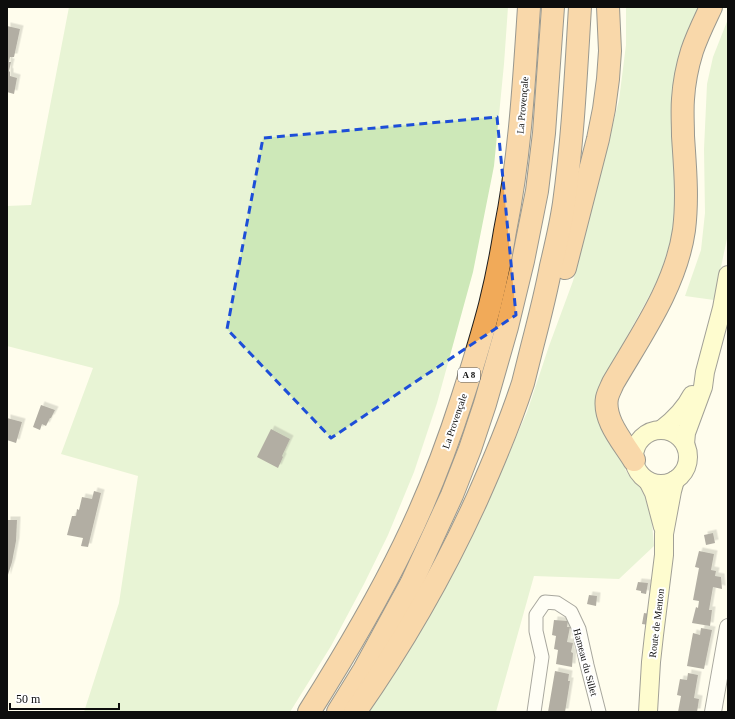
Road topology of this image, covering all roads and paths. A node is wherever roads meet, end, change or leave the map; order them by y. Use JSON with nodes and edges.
{"nodes":[{"id":1,"x":529,"y":7,"type":"edge"},
{"id":2,"x":553,"y":7,"type":"edge"},
{"id":3,"x":580,"y":7,"type":"edge"},
{"id":4,"x":608,"y":7,"type":"edge"},
{"id":5,"x":711,"y":7,"type":"edge"},
{"id":6,"x":728,"y":275,"type":"edge"},
{"id":7,"x":705,"y":372,"type":"junction"},
{"id":8,"x":523,"y":382,"type":"junction"},
{"id":9,"x":662,"y":430,"type":"junction"},
{"id":10,"x":685,"y":444,"type":"junction"},
{"id":11,"x":634,"y":460,"type":"junction"},
{"id":12,"x":648,"y":480,"type":"junction"},
{"id":13,"x":675,"y":480,"type":"junction"},
{"id":14,"x":664,"y":534,"type":"junction"},
{"id":15,"x":728,"y":627,"type":"edge"},
{"id":16,"x":309,"y":712,"type":"edge"},
{"id":17,"x":338,"y":712,"type":"edge"},
{"id":18,"x":355,"y":712,"type":"edge"},
{"id":19,"x":534,"y":712,"type":"edge"},
{"id":20,"x":599,"y":712,"type":"edge"},
{"id":21,"x":648,"y":712,"type":"edge"},
{"id":22,"x":714,"y":712,"type":"edge"}],
"edges":[{"from":1,"to":16,"type":"highway","name":"La Provençale","number":"A 8"},
{"from":2,"to":17,"type":"highway","number":"A 8"},
{"from":3,"to":8,"type":"highway"},
{"from":4,"to":8,"type":"highway"},
{"from":5,"to":11,"type":"highway"},
{"from":6,"to":7,"type":"main road"},
{"from":7,"to":9,"type":"main road"},
{"from":7,"to":10,"type":"main road"},
{"from":8,"to":18,"type":"highway"},
{"from":9,"to":10,"type":"main road"},
{"from":9,"to":11,"type":"main road"},
{"from":10,"to":13,"type":"main road"},
{"from":11,"to":12,"type":"main road"},
{"from":12,"to":13,"type":"main road"},
{"from":12,"to":14,"type":"main road","name":"Route de Menton"},
{"from":13,"to":14,"type":"main road","name":"Route de Menton"},
{"from":14,"to":21,"type":"main road","name":"Route de Menton"},
{"from":15,"to":22,"type":"street"},
{"from":19,"to":20,"type":"street","name":"Hameau du Sillet"}]}
